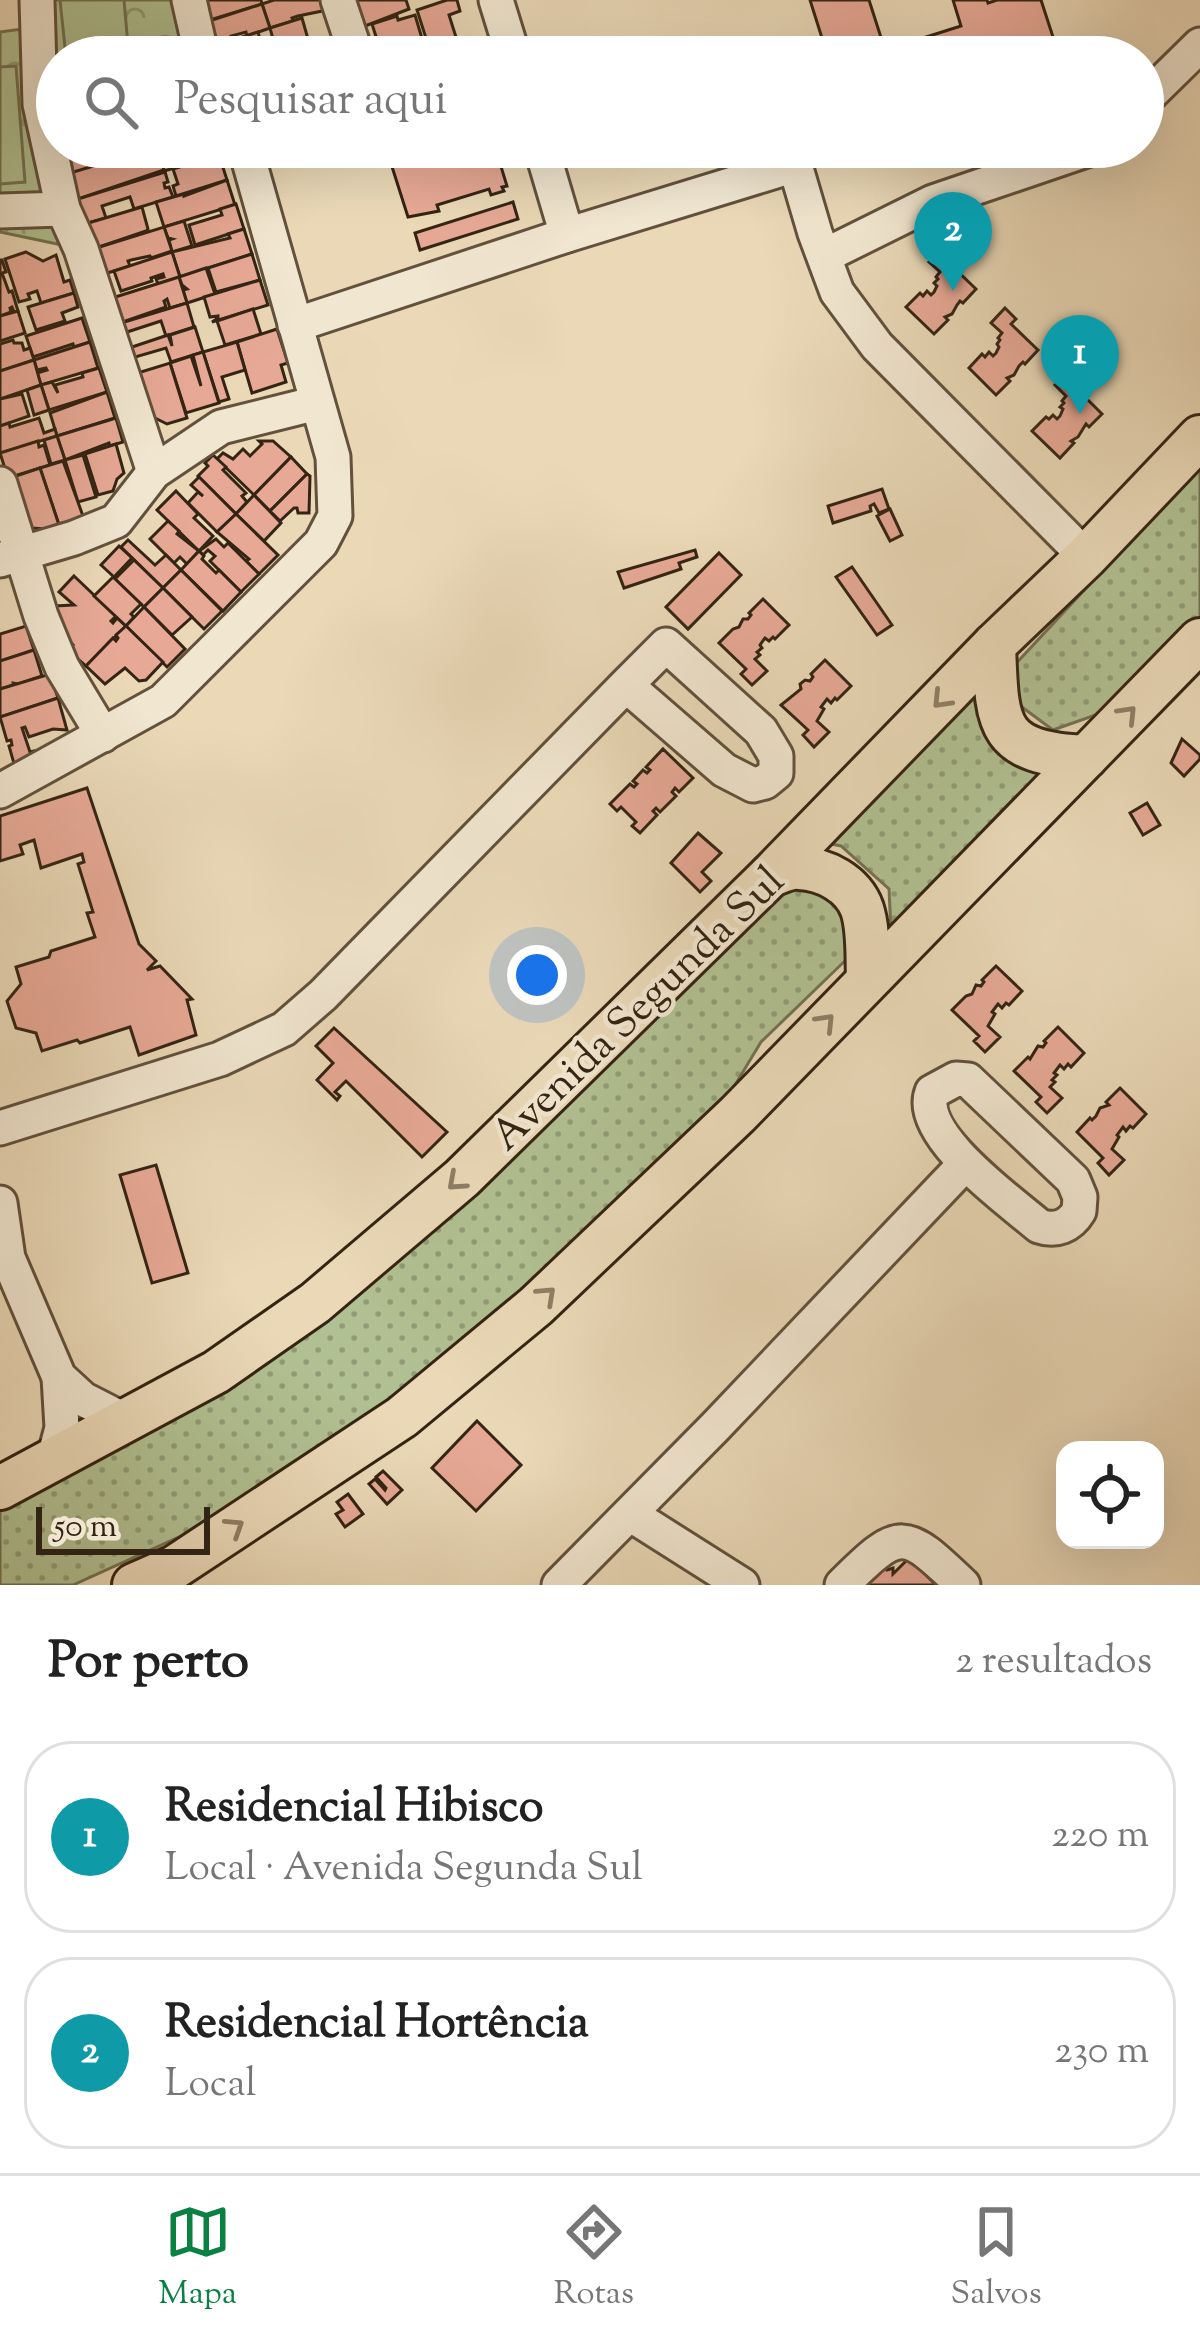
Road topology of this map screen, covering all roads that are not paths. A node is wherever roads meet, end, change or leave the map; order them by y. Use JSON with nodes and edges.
{"nodes":[{"id":1,"x":37,"y":0,"type":"edge"},
{"id":2,"x":189,"y":0,"type":"edge"},
{"id":3,"x":338,"y":0,"type":"edge"},
{"id":4,"x":496,"y":0,"type":"edge"},
{"id":5,"x":41,"y":36,"type":"edge"},
{"id":6,"x":197,"y":36,"type":"edge"},
{"id":7,"x":350,"y":36,"type":"edge"},
{"id":8,"x":503,"y":36,"type":"edge"},
{"id":9,"x":1200,"y":44,"type":"edge"},
{"id":10,"x":1164,"y":80,"type":"edge"},
{"id":11,"x":57,"y":168,"type":"edge"},
{"id":12,"x":251,"y":168,"type":"edge"},
{"id":13,"x":547,"y":168,"type":"edge"},
{"id":14,"x":785,"y":168,"type":"edge"},
{"id":15,"x":796,"y":168,"type":"edge"},
{"id":16,"x":1033,"y":168,"type":"edge"},
{"id":17,"x":63,"y":209,"type":"junction"},
{"id":18,"x":0,"y":211,"type":"edge"},
{"id":19,"x":567,"y":235,"type":"junction"},
{"id":20,"x":824,"y":256,"type":"junction"},
{"id":21,"x":295,"y":325,"type":"junction"},
{"id":22,"x":316,"y":403,"type":"junction"},
{"id":23,"x":1200,"y":436,"type":"edge"},
{"id":24,"x":154,"y":472,"type":"junction"},
{"id":25,"x":0,"y":484,"type":"edge"},
{"id":26,"x":11,"y":556,"type":"edge"},
{"id":27,"x":1085,"y":557,"type":"junction"},
{"id":28,"x":1200,"y":640,"type":"edge"},
{"id":29,"x":994,"y":645,"type":"junction"},
{"id":30,"x":626,"y":685,"type":"junction"},
{"id":31,"x":103,"y":735,"type":"junction"},
{"id":32,"x":1086,"y":757,"type":"junction"},
{"id":33,"x":0,"y":790,"type":"edge"},
{"id":34,"x":771,"y":875,"type":"junction"},
{"id":35,"x":868,"y":978,"type":"junction"},
{"id":36,"x":0,"y":1128,"type":"edge"},
{"id":37,"x":965,"y":1164,"type":"junction"},
{"id":38,"x":0,"y":1203,"type":"edge"},
{"id":39,"x":4,"y":1260,"type":"edge"},
{"id":40,"x":59,"y":1377,"type":"junction"},
{"id":41,"x":126,"y":1420,"type":"junction"},
{"id":42,"x":53,"y":1462,"type":"junction"},
{"id":43,"x":0,"y":1488,"type":"edge"},
{"id":44,"x":630,"y":1514,"type":"junction"},
{"id":45,"x":180,"y":1576,"type":"edge"},
{"id":46,"x":134,"y":1585,"type":"edge"},
{"id":47,"x":559,"y":1585,"type":"edge"},
{"id":48,"x":742,"y":1585,"type":"edge"},
{"id":49,"x":842,"y":1585,"type":"edge"},
{"id":50,"x":964,"y":1585,"type":"edge"}],
"edges":[{"from":1,"to":5,"type":"street"},
{"from":2,"to":6,"type":"street"},
{"from":3,"to":7,"type":"street"},
{"from":4,"to":8,"type":"street"},
{"from":9,"to":10,"type":"street"},
{"from":11,"to":17,"type":"street"},
{"from":12,"to":21,"type":"street"},
{"from":13,"to":19,"type":"street"},
{"from":14,"to":19,"type":"street"},
{"from":15,"to":20,"type":"street"},
{"from":16,"to":20,"type":"street"},
{"from":17,"to":18,"type":"street"},
{"from":17,"to":24,"type":"street"},
{"from":19,"to":21,"type":"street"},
{"from":20,"to":27,"type":"street"},
{"from":21,"to":22,"type":"street"},
{"from":22,"to":24,"type":"street"},
{"from":22,"to":31,"type":"street"},
{"from":23,"to":27,"type":"main road","name":"Avenida Segunda Sul"},
{"from":24,"to":26,"type":"street"},
{"from":25,"to":26,"type":"street"},
{"from":26,"to":31,"type":"street"},
{"from":27,"to":29,"type":"main road","name":"Avenida Segunda Sul"},
{"from":32,"to":28,"type":"main road","one_way":true},
{"from":29,"to":32,"type":"main road"},
{"from":29,"to":34,"type":"main road","name":"Avenida Segunda Sul","one_way":true},
{"from":30,"to":30,"type":"street"},
{"from":30,"to":36,"type":"street"},
{"from":31,"to":33,"type":"street"},
{"from":32,"to":35,"type":"main road"},
{"from":34,"to":35,"type":"main road"},
{"from":34,"to":41,"type":"main road","name":"Avenida Segunda Sul","one_way":true},
{"from":45,"to":35,"type":"main road","one_way":true},
{"from":37,"to":37,"type":"street"},
{"from":37,"to":44,"type":"street"},
{"from":38,"to":39,"type":"street"},
{"from":39,"to":40,"type":"street"},
{"from":40,"to":41,"type":"street"},
{"from":40,"to":42,"type":"street"},
{"from":41,"to":42,"type":"main road","name":"Avenida Segunda Sul"},
{"from":42,"to":43,"type":"main road","name":"Avenida Segunda Sul"},
{"from":44,"to":47,"type":"street"},
{"from":44,"to":48,"type":"street"},
{"from":45,"to":46,"type":"main road"},
{"from":49,"to":50,"type":"street"}]}
